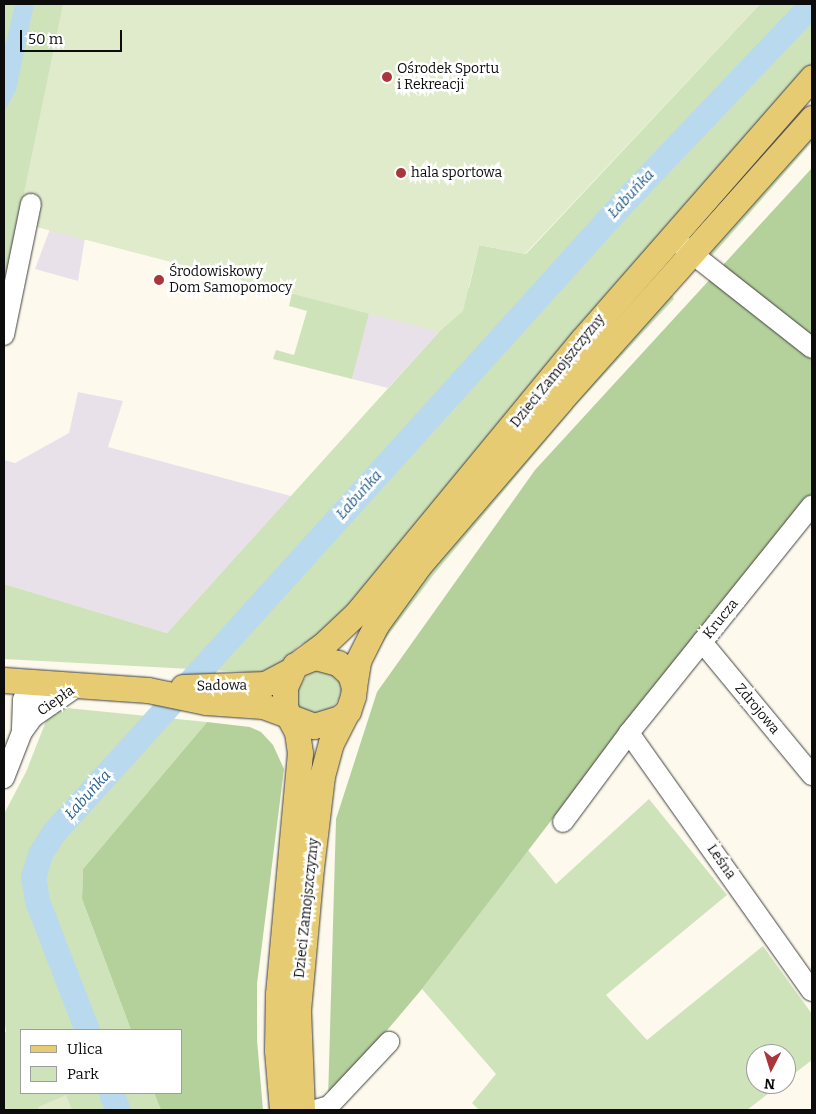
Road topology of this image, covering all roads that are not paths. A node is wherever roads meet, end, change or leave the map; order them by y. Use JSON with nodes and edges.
{"nodes":[{"id":1,"x":812,"y":77,"type":"edge"},
{"id":2,"x":812,"y":118,"type":"edge"},
{"id":3,"x":31,"y":204,"type":"dead end"},
{"id":4,"x":673,"y":237,"type":"junction"},
{"id":5,"x":692,"y":255,"type":"junction"},
{"id":6,"x":4,"y":336,"type":"edge"},
{"id":7,"x":812,"y":348,"type":"edge"},
{"id":8,"x":812,"y":505,"type":"edge"},
{"id":9,"x":702,"y":642,"type":"junction"},
{"id":10,"x":296,"y":666,"type":"junction"},
{"id":11,"x":4,"y":680,"type":"edge"},
{"id":12,"x":31,"y":682,"type":"junction"},
{"id":13,"x":79,"y":685,"type":"junction"},
{"id":14,"x":354,"y":687,"type":"junction"},
{"id":15,"x":214,"y":693,"type":"junction"},
{"id":16,"x":348,"y":711,"type":"junction"},
{"id":17,"x":289,"y":716,"type":"junction"},
{"id":18,"x":27,"y":725,"type":"junction"},
{"id":19,"x":629,"y":733,"type":"junction"},
{"id":20,"x":812,"y":775,"type":"edge"},
{"id":21,"x":4,"y":778,"type":"edge"},
{"id":22,"x":563,"y":822,"type":"dead end"},
{"id":23,"x":812,"y":991,"type":"edge"},
{"id":24,"x":390,"y":1042,"type":"dead end"},
{"id":25,"x":282,"y":1110,"type":"edge"},
{"id":26,"x":302,"y":1110,"type":"edge"},
{"id":27,"x":315,"y":1110,"type":"edge"}],
"edges":[{"from":1,"to":4,"type":"main road","name":"Dzieci Zamojszczyzny"},
{"from":2,"to":5,"type":"main road","name":"Dzieci Zamojszczyzny"},
{"from":3,"to":6,"type":"street"},
{"from":4,"to":5,"type":"street"},
{"from":4,"to":10,"type":"main road","name":"Dzieci Zamojszczyzny"},
{"from":5,"to":7,"type":"street"},
{"from":5,"to":14,"type":"main road","name":"Dzieci Zamojszczyzny"},
{"from":8,"to":9,"type":"street","name":"Krucza"},
{"from":9,"to":19,"type":"street","name":"Krucza"},
{"from":9,"to":20,"type":"street","name":"Zdrojowa"},
{"from":10,"to":14,"type":"main road"},
{"from":10,"to":15,"type":"main road","name":"Sadowa"},
{"from":10,"to":17,"type":"main road"},
{"from":11,"to":12,"type":"main road","name":"Sadowa"},
{"from":12,"to":13,"type":"main road","name":"Sadowa"},
{"from":12,"to":18,"type":"street","name":"Ciepła"},
{"from":13,"to":15,"type":"main road","name":"Sadowa"},
{"from":13,"to":18,"type":"street","name":"Ciepła"},
{"from":14,"to":16,"type":"main road"},
{"from":15,"to":17,"type":"main road","name":"Sadowa"},
{"from":16,"to":17,"type":"main road"},
{"from":16,"to":26,"type":"main road","name":"Dzieci Zamojszczyzny"},
{"from":17,"to":25,"type":"main road","name":"Dzieci Zamojszczyzny"},
{"from":18,"to":21,"type":"street","name":"Ciepła"},
{"from":19,"to":22,"type":"street","name":"Krucza"},
{"from":19,"to":23,"type":"street","name":"Leśna"},
{"from":24,"to":27,"type":"street"}]}
